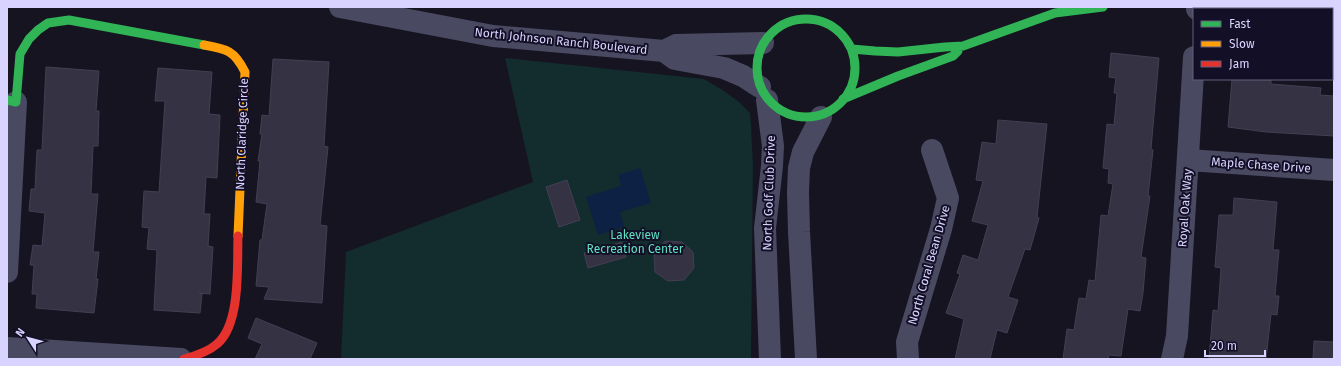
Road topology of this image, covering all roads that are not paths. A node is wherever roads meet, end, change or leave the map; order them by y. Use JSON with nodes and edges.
{"nodes":[{"id":1,"x":340,"y":7,"type":"edge"},
{"id":2,"x":1103,"y":7,"type":"edge"},
{"id":3,"x":1290,"y":7,"type":"edge"},
{"id":4,"x":1304,"y":8,"type":"edge"},
{"id":5,"x":793,"y":12,"type":"dead end"},
{"id":6,"x":834,"y":15,"type":"dead end"},
{"id":7,"x":787,"y":21,"type":"junction"},
{"id":8,"x":837,"y":30,"type":"junction"},
{"id":9,"x":763,"y":43,"type":"junction"},
{"id":10,"x":963,"y":46,"type":"junction"},
{"id":11,"x":852,"y":49,"type":"junction"},
{"id":12,"x":664,"y":51,"type":"junction"},
{"id":13,"x":1193,"y":74,"type":"edge"},
{"id":14,"x":764,"y":93,"type":"junction"},
{"id":15,"x":843,"y":99,"type":"junction"},
{"id":16,"x":11,"y":101,"type":"edge"},
{"id":17,"x":821,"y":117,"type":"junction"},
{"id":18,"x":932,"y":150,"type":"dead end"},
{"id":19,"x":1188,"y":160,"type":"junction"},
{"id":20,"x":1334,"y":170,"type":"edge"},
{"id":21,"x":7,"y":272,"type":"edge"},
{"id":22,"x":7,"y":348,"type":"edge"},
{"id":23,"x":182,"y":359,"type":"edge"},
{"id":24,"x":770,"y":359,"type":"edge"},
{"id":25,"x":806,"y":359,"type":"edge"},
{"id":26,"x":908,"y":359,"type":"edge"},
{"id":27,"x":1172,"y":359,"type":"edge"}],
"edges":[{"from":1,"to":12,"type":"street","name":"North Johnson Ranch Boulevard"},
{"from":2,"to":10,"type":"street"},
{"from":3,"to":4,"type":"street"},
{"from":5,"to":7,"type":"street"},
{"from":6,"to":8,"type":"street"},
{"from":7,"to":8,"type":"street"},
{"from":7,"to":9,"type":"street"},
{"from":8,"to":11,"type":"street"},
{"from":9,"to":12,"type":"street","name":"North Johnson Ranch Boulevard"},
{"from":9,"to":14,"type":"street"},
{"from":10,"to":11,"type":"street"},
{"from":10,"to":15,"type":"street"},
{"from":11,"to":15,"type":"street"},
{"from":12,"to":14,"type":"street","name":"North Johnson Ranch Boulevard"},
{"from":13,"to":19,"type":"street","name":"Royal Oak Way"},
{"from":14,"to":17,"type":"street"},
{"from":14,"to":24,"type":"street","name":"North Golf Club Drive"},
{"from":15,"to":17,"type":"street"},
{"from":16,"to":21,"type":"street"},
{"from":16,"to":23,"type":"street","name":"North Claridge Circle"},
{"from":17,"to":25,"type":"street"},
{"from":18,"to":26,"type":"street","name":"North Coral Bean Drive"},
{"from":19,"to":20,"type":"street","name":"Maple Chase Drive"},
{"from":19,"to":27,"type":"street","name":"Royal Oak Way"},
{"from":22,"to":23,"type":"street","name":"North Claridge Circle"}]}
